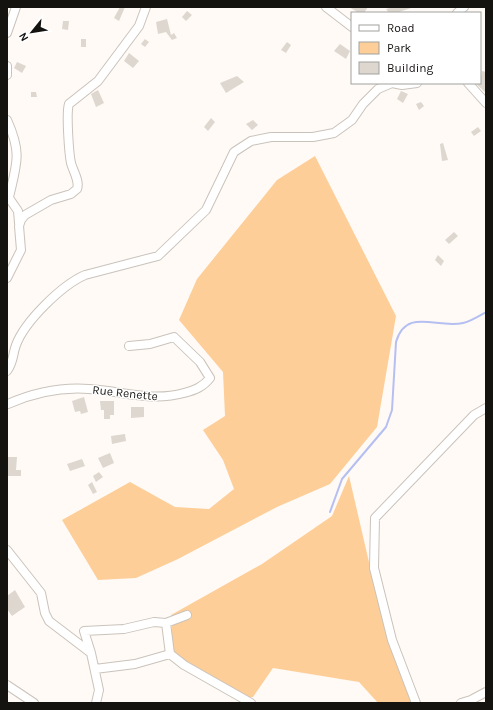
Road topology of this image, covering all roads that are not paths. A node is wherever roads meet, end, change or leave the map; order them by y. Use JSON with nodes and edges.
{"nodes":[{"id":1,"x":16,"y":7,"type":"edge"},
{"id":2,"x":146,"y":7,"type":"edge"},
{"id":3,"x":326,"y":7,"type":"edge"},
{"id":4,"x":351,"y":26,"type":"edge"},
{"id":5,"x":7,"y":33,"type":"edge"},
{"id":6,"x":7,"y":66,"type":"edge"},
{"id":7,"x":7,"y":75,"type":"edge"},
{"id":8,"x":390,"y":84,"type":"edge"},
{"id":9,"x":397,"y":84,"type":"edge"},
{"id":10,"x":410,"y":84,"type":"edge"},
{"id":11,"x":469,"y":84,"type":"edge"},
{"id":12,"x":486,"y":103,"type":"edge"},
{"id":13,"x":7,"y":120,"type":"edge"},
{"id":14,"x":8,"y":196,"type":"edge"},
{"id":15,"x":19,"y":226,"type":"junction"},
{"id":16,"x":7,"y":278,"type":"edge"},
{"id":17,"x":129,"y":346,"type":"dead end"},
{"id":18,"x":7,"y":371,"type":"edge"},
{"id":19,"x":7,"y":405,"type":"edge"},
{"id":20,"x":486,"y":408,"type":"edge"},
{"id":21,"x":7,"y":550,"type":"edge"},
{"id":22,"x":187,"y":615,"type":"dead end"},
{"id":23,"x":166,"y":623,"type":"junction"},
{"id":24,"x":91,"y":653,"type":"junction"},
{"id":25,"x":170,"y":654,"type":"junction"},
{"id":26,"x":95,"y":669,"type":"junction"},
{"id":27,"x":7,"y":685,"type":"edge"},
{"id":28,"x":486,"y":692,"type":"edge"},
{"id":29,"x":34,"y":703,"type":"edge"},
{"id":30,"x":96,"y":703,"type":"edge"},
{"id":31,"x":251,"y":703,"type":"edge"},
{"id":32,"x":416,"y":703,"type":"edge"},
{"id":33,"x":460,"y":703,"type":"edge"}],
"edges":[{"from":1,"to":5,"type":"street"},
{"from":2,"to":15,"type":"street"},
{"from":3,"to":4,"type":"street"},
{"from":6,"to":7,"type":"street"},
{"from":8,"to":18,"type":"street"},
{"from":9,"to":10,"type":"street"},
{"from":11,"to":12,"type":"street"},
{"from":13,"to":14,"type":"street"},
{"from":14,"to":15,"type":"street"},
{"from":15,"to":16,"type":"street"},
{"from":17,"to":19,"type":"street","name":"Rue Renette"},
{"from":20,"to":32,"type":"street"},
{"from":21,"to":24,"type":"street"},
{"from":22,"to":23,"type":"street"},
{"from":23,"to":24,"type":"street"},
{"from":23,"to":25,"type":"street"},
{"from":24,"to":26,"type":"street"},
{"from":25,"to":26,"type":"street"},
{"from":25,"to":31,"type":"street"},
{"from":26,"to":30,"type":"street"},
{"from":27,"to":29,"type":"street"},
{"from":28,"to":33,"type":"street"}]}
